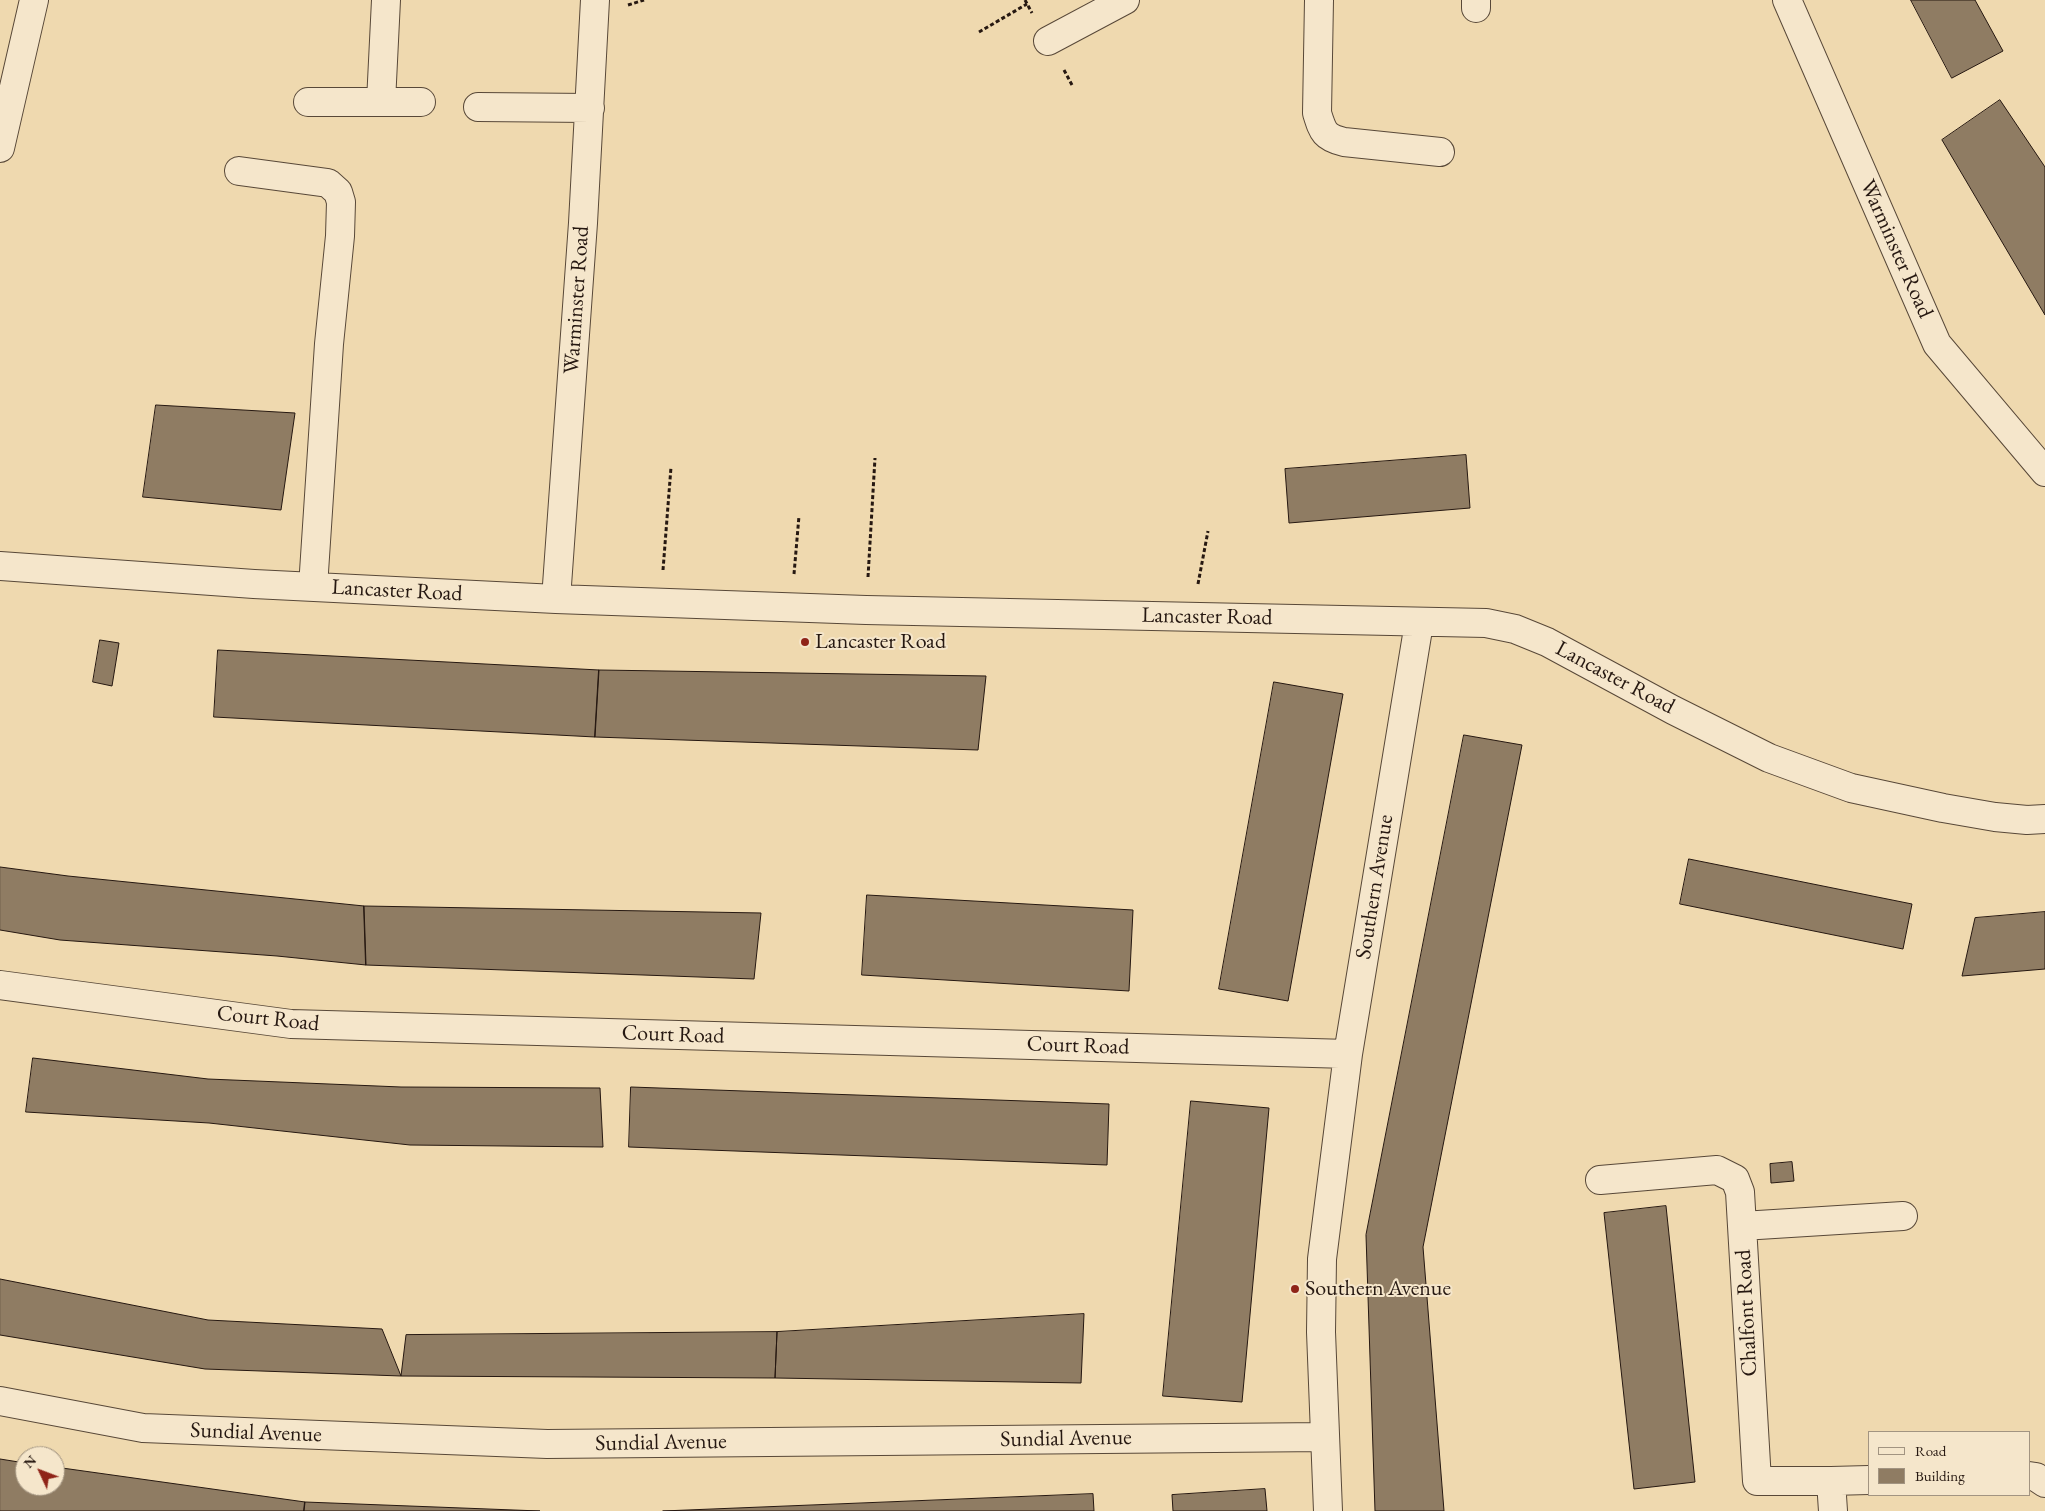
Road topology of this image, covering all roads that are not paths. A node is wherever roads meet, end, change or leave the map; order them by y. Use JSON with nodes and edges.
{"nodes":[{"id":1,"x":34,"y":0,"type":"edge"},
{"id":2,"x":386,"y":0,"type":"edge"},
{"id":3,"x":595,"y":0,"type":"edge"},
{"id":4,"x":1125,"y":0,"type":"edge"},
{"id":5,"x":1319,"y":0,"type":"edge"},
{"id":6,"x":1787,"y":0,"type":"edge"},
{"id":7,"x":1048,"y":41,"type":"dead end"},
{"id":8,"x":308,"y":102,"type":"dead end"},
{"id":9,"x":381,"y":102,"type":"junction"},
{"id":10,"x":421,"y":102,"type":"dead end"},
{"id":11,"x":478,"y":106,"type":"dead end"},
{"id":12,"x":590,"y":108,"type":"junction"},
{"id":13,"x":0,"y":148,"type":"edge"},
{"id":14,"x":1440,"y":152,"type":"dead end"},
{"id":15,"x":238,"y":171,"type":"dead end"},
{"id":16,"x":2045,"y":472,"type":"edge"},
{"id":17,"x":0,"y":566,"type":"edge"},
{"id":18,"x":313,"y":587,"type":"junction"},
{"id":19,"x":556,"y":599,"type":"junction"},
{"id":20,"x":1418,"y":623,"type":"junction"},
{"id":21,"x":2045,"y":818,"type":"edge"},
{"id":22,"x":0,"y":985,"type":"edge"},
{"id":23,"x":1348,"y":1054,"type":"junction"},
{"id":24,"x":1600,"y":1180,"type":"dead end"},
{"id":25,"x":1903,"y":1216,"type":"dead end"},
{"id":26,"x":1742,"y":1226,"type":"junction"},
{"id":27,"x":0,"y":1402,"type":"edge"},
{"id":28,"x":1325,"y":1437,"type":"junction"},
{"id":29,"x":2030,"y":1476,"type":"edge"},
{"id":30,"x":1868,"y":1480,"type":"edge"},
{"id":31,"x":1831,"y":1481,"type":"junction"},
{"id":32,"x":2045,"y":1483,"type":"edge"},
{"id":33,"x":1328,"y":1511,"type":"edge"},
{"id":34,"x":1833,"y":1511,"type":"edge"}],
"edges":[{"from":1,"to":13,"type":"street"},
{"from":2,"to":9,"type":"street"},
{"from":3,"to":12,"type":"street","name":"Warminster Road"},
{"from":4,"to":7,"type":"street"},
{"from":5,"to":14,"type":"street"},
{"from":6,"to":16,"type":"street","name":"Warminster Road"},
{"from":8,"to":9,"type":"street"},
{"from":9,"to":10,"type":"street"},
{"from":11,"to":12,"type":"street"},
{"from":12,"to":19,"type":"street","name":"Warminster Road"},
{"from":15,"to":18,"type":"street"},
{"from":17,"to":18,"type":"street","name":"Lancaster Road"},
{"from":18,"to":19,"type":"street","name":"Lancaster Road"},
{"from":19,"to":20,"type":"street","name":"Lancaster Road"},
{"from":20,"to":21,"type":"street","name":"Lancaster Road"},
{"from":20,"to":23,"type":"street","name":"Southern Avenue"},
{"from":22,"to":23,"type":"street","name":"Court Road"},
{"from":23,"to":28,"type":"street","name":"Southern Avenue"},
{"from":24,"to":26,"type":"street","name":"Chalfont Road"},
{"from":25,"to":26,"type":"street"},
{"from":26,"to":31,"type":"street","name":"Chalfont Road"},
{"from":27,"to":28,"type":"street","name":"Sundial Avenue"},
{"from":28,"to":33,"type":"street","name":"Southern Avenue"},
{"from":29,"to":32,"type":"street"},
{"from":30,"to":31,"type":"street"},
{"from":31,"to":34,"type":"street"}]}
